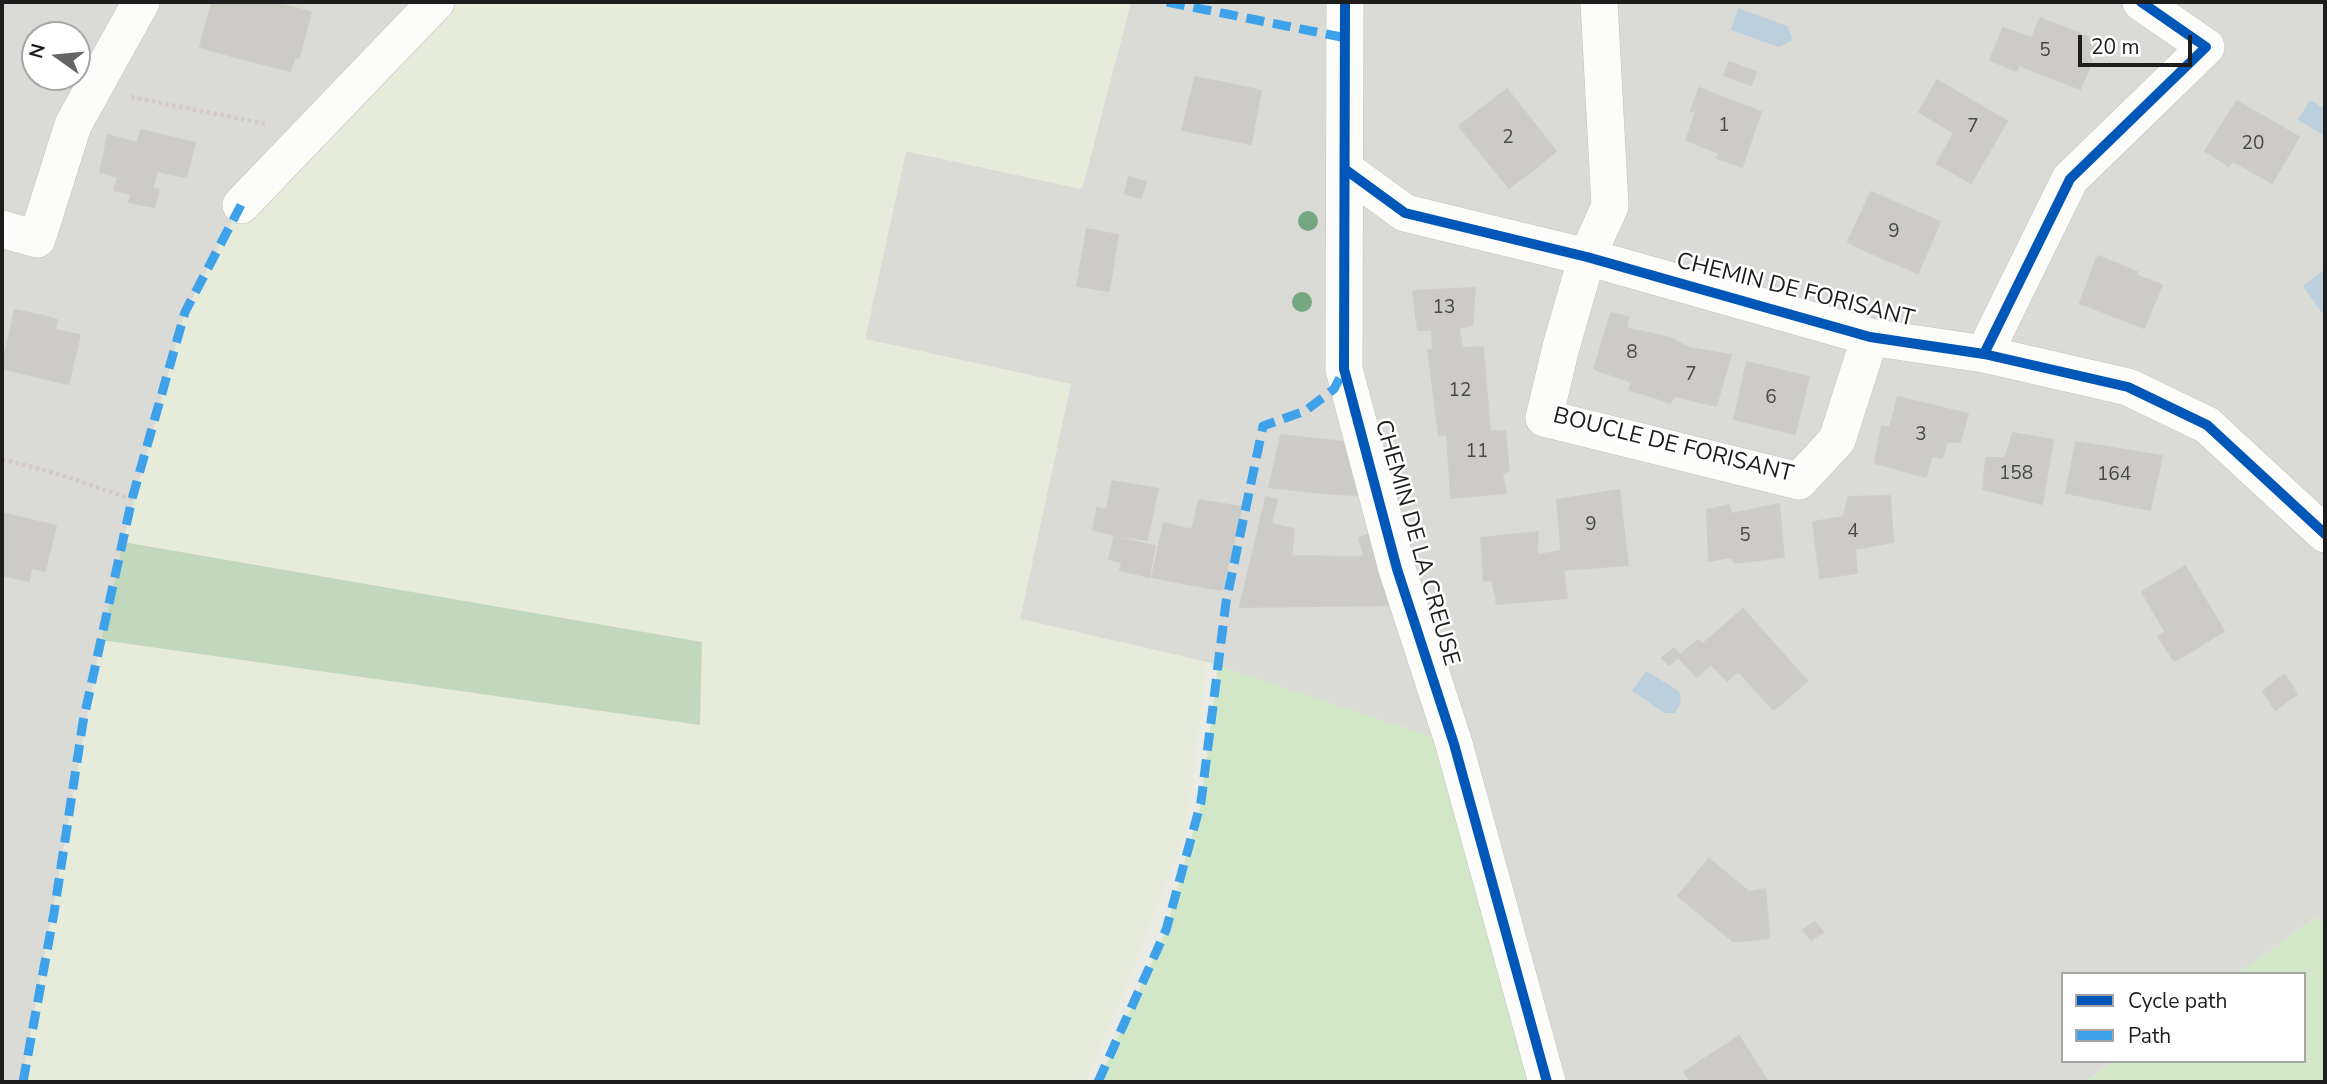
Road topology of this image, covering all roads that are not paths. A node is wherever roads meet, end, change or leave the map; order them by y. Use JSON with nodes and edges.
{"nodes":[{"id":1,"x":141,"y":2,"type":"edge"},
{"id":2,"x":436,"y":2,"type":"edge"},
{"id":3,"x":1346,"y":2,"type":"edge"},
{"id":4,"x":1598,"y":2,"type":"edge"},
{"id":5,"x":2141,"y":2,"type":"edge"},
{"id":6,"x":1346,"y":170,"type":"junction"},
{"id":7,"x":241,"y":205,"type":"dead end"},
{"id":8,"x":2,"y":229,"type":"edge"},
{"id":9,"x":1587,"y":257,"type":"junction"},
{"id":10,"x":1870,"y":337,"type":"junction"},
{"id":11,"x":1984,"y":354,"type":"junction"},
{"id":12,"x":2325,"y":534,"type":"edge"},
{"id":13,"x":1546,"y":1082,"type":"edge"}],
"edges":[{"from":1,"to":8,"type":"street"},
{"from":2,"to":7,"type":"street"},
{"from":3,"to":6,"type":"street","name":"CHEMIN DE LA CREUSE"},
{"from":4,"to":9,"type":"street"},
{"from":5,"to":11,"type":"street"},
{"from":6,"to":9,"type":"street","name":"CHEMIN DE FORISANT"},
{"from":6,"to":13,"type":"street","name":"CHEMIN DE LA CREUSE"},
{"from":9,"to":10,"type":"street","name":"CHEMIN DE FORISANT"},
{"from":9,"to":10,"type":"street","name":"BOUCLE DE FORISANT"},
{"from":10,"to":11,"type":"street","name":"CHEMIN DE FORISANT"},
{"from":11,"to":12,"type":"street","name":"CHEMIN DE FORISANT"}]}
